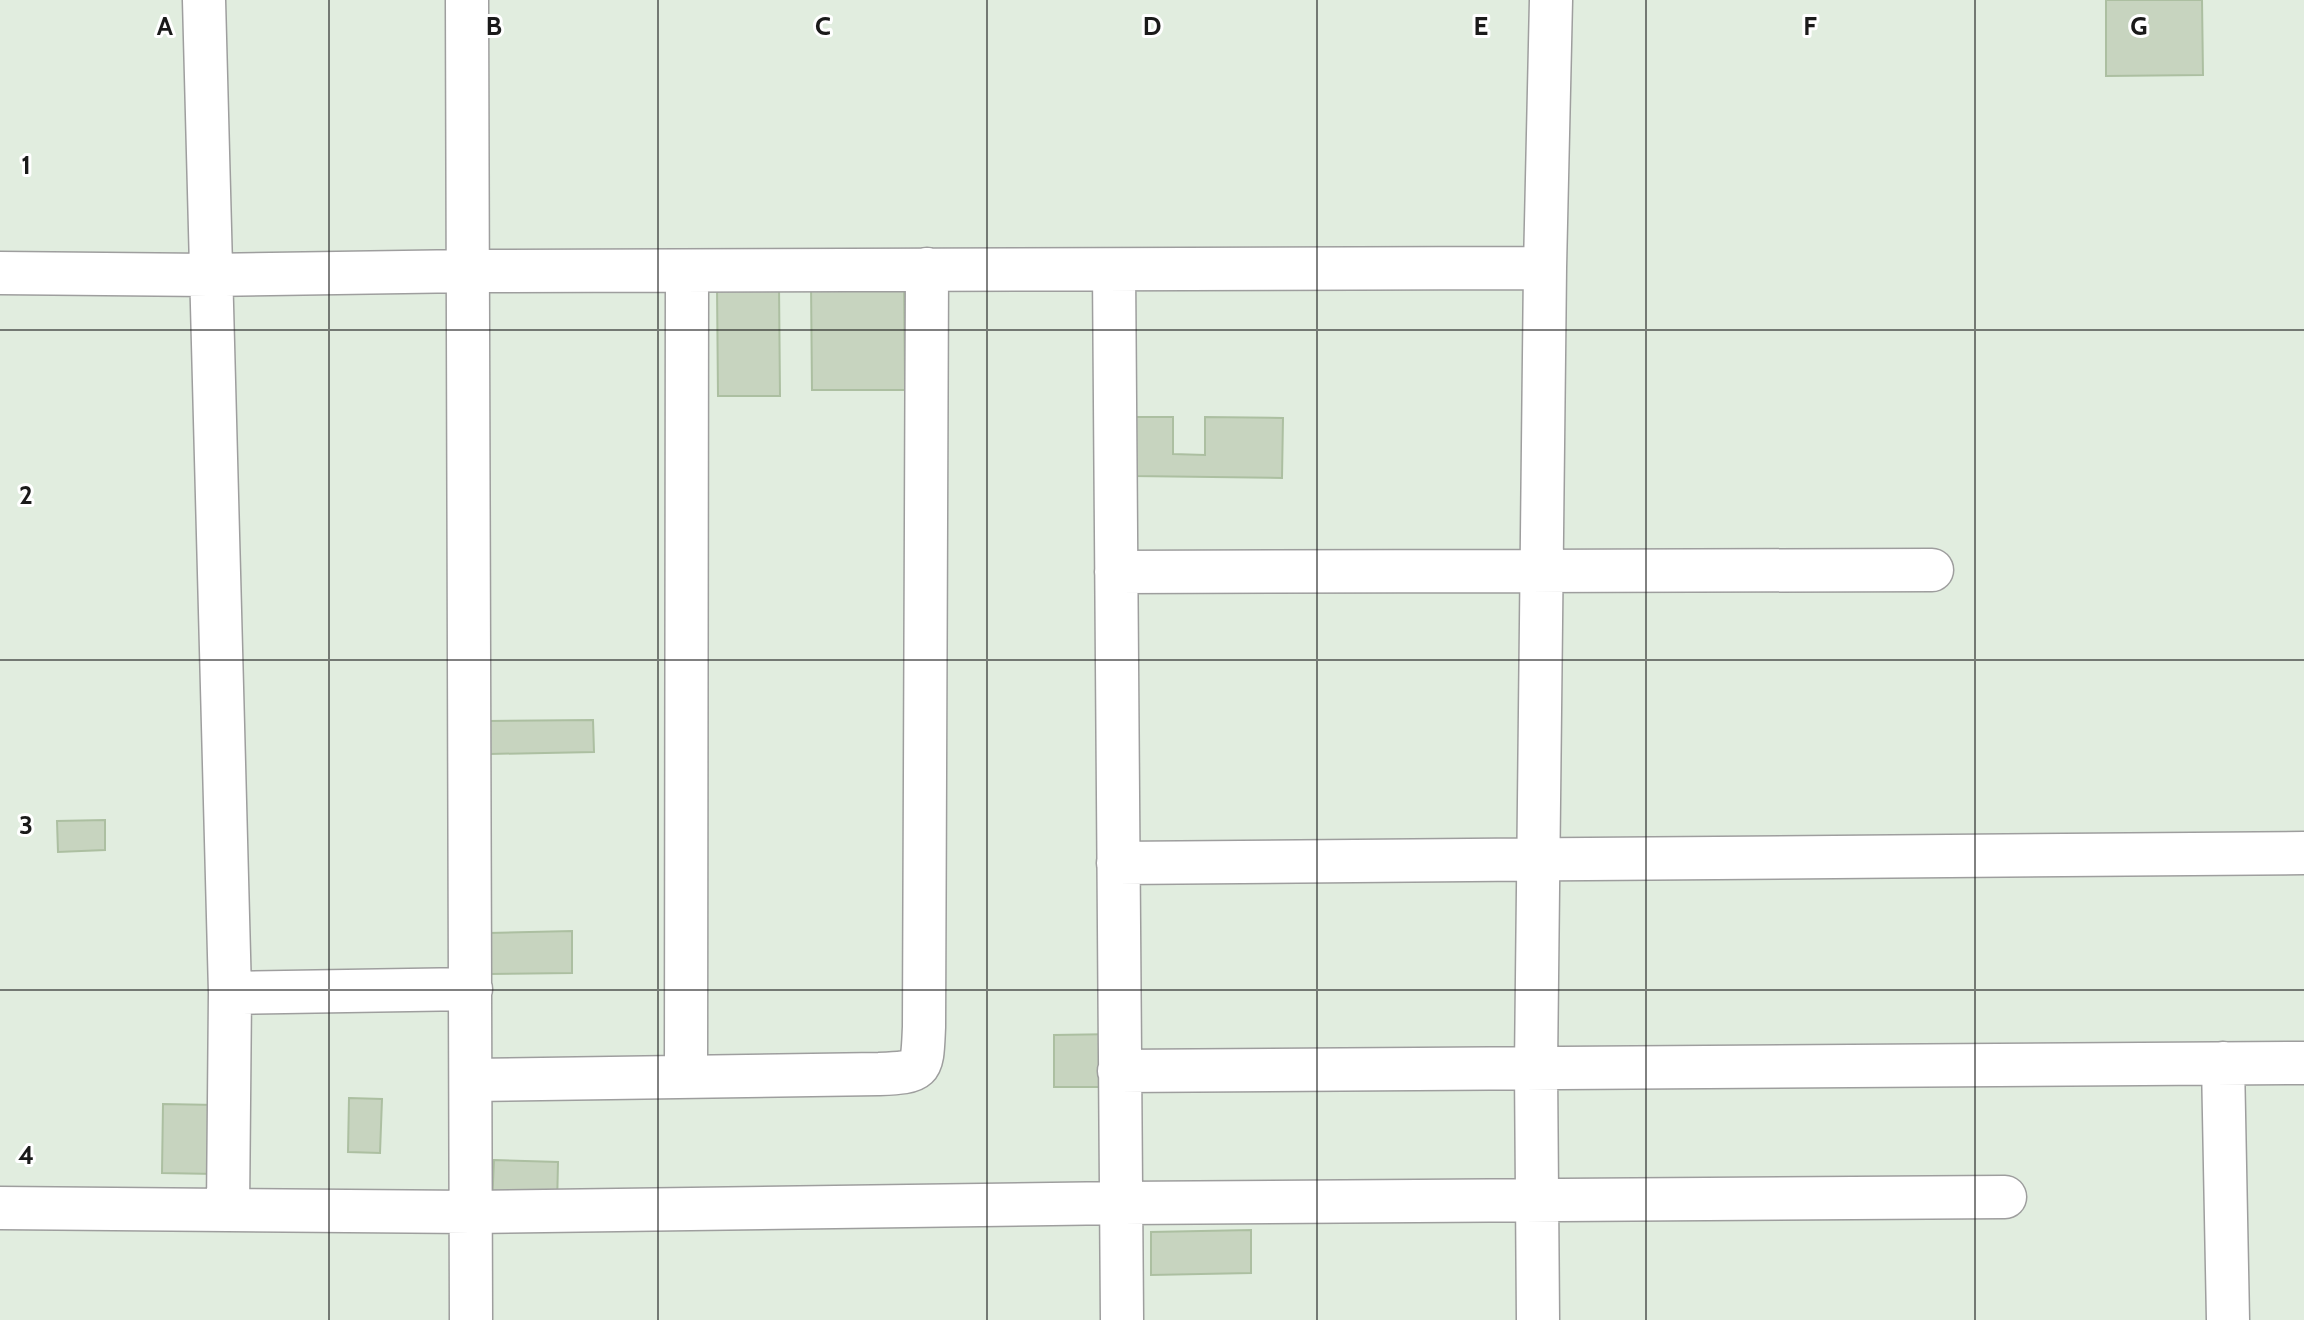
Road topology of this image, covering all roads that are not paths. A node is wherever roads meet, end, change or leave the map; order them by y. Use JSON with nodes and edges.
{"nodes":[{"id":1,"x":204,"y":0,"type":"edge"},
{"id":2,"x":467,"y":0,"type":"edge"},
{"id":3,"x":1551,"y":0,"type":"edge"},
{"id":4,"x":1545,"y":268,"type":"junction"},
{"id":5,"x":927,"y":269,"type":"junction"},
{"id":6,"x":1114,"y":270,"type":"junction"},
{"id":7,"x":470,"y":271,"type":"junction"},
{"id":8,"x":687,"y":271,"type":"junction"},
{"id":9,"x":0,"y":273,"type":"edge"},
{"id":10,"x":209,"y":275,"type":"junction"},
{"id":11,"x":1932,"y":570,"type":"dead end"},
{"id":12,"x":1541,"y":571,"type":"junction"},
{"id":13,"x":1116,"y":572,"type":"junction"},
{"id":14,"x":2304,"y":853,"type":"edge"},
{"id":15,"x":1538,"y":860,"type":"junction"},
{"id":16,"x":1118,"y":863,"type":"junction"},
{"id":17,"x":471,"y":989,"type":"junction"},
{"id":18,"x":230,"y":993,"type":"junction"},
{"id":19,"x":2223,"y":1063,"type":"junction"},
{"id":20,"x":2304,"y":1063,"type":"edge"},
{"id":21,"x":1536,"y":1067,"type":"junction"},
{"id":22,"x":1119,"y":1071,"type":"junction"},
{"id":23,"x":686,"y":1076,"type":"junction"},
{"id":24,"x":471,"y":1080,"type":"junction"},
{"id":25,"x":2005,"y":1197,"type":"dead end"},
{"id":26,"x":1539,"y":1201,"type":"junction"},
{"id":27,"x":1122,"y":1203,"type":"junction"},
{"id":28,"x":0,"y":1208,"type":"edge"},
{"id":29,"x":228,"y":1210,"type":"junction"},
{"id":30,"x":472,"y":1212,"type":"junction"},
{"id":31,"x":471,"y":1320,"type":"edge"},
{"id":32,"x":1122,"y":1320,"type":"edge"},
{"id":33,"x":1538,"y":1320,"type":"edge"},
{"id":34,"x":2228,"y":1320,"type":"edge"}],
"edges":[{"from":1,"to":10,"type":"street"},
{"from":2,"to":7,"type":"street"},
{"from":3,"to":4,"type":"street"},
{"from":4,"to":6,"type":"street"},
{"from":4,"to":12,"type":"street"},
{"from":5,"to":6,"type":"street"},
{"from":5,"to":8,"type":"street"},
{"from":5,"to":23,"type":"street"},
{"from":6,"to":13,"type":"street"},
{"from":7,"to":8,"type":"street"},
{"from":7,"to":10,"type":"street"},
{"from":7,"to":17,"type":"street"},
{"from":8,"to":23,"type":"street"},
{"from":9,"to":10,"type":"street"},
{"from":10,"to":18,"type":"street"},
{"from":11,"to":12,"type":"street"},
{"from":12,"to":13,"type":"street"},
{"from":12,"to":15,"type":"street"},
{"from":13,"to":16,"type":"street"},
{"from":14,"to":15,"type":"street"},
{"from":15,"to":16,"type":"street"},
{"from":15,"to":21,"type":"street"},
{"from":16,"to":22,"type":"street"},
{"from":17,"to":18,"type":"street"},
{"from":17,"to":24,"type":"street"},
{"from":18,"to":29,"type":"street"},
{"from":19,"to":20,"type":"street"},
{"from":19,"to":21,"type":"street"},
{"from":19,"to":34,"type":"street"},
{"from":21,"to":22,"type":"street"},
{"from":21,"to":26,"type":"street"},
{"from":22,"to":27,"type":"street"},
{"from":23,"to":24,"type":"street"},
{"from":24,"to":30,"type":"street"},
{"from":25,"to":26,"type":"street"},
{"from":26,"to":27,"type":"street"},
{"from":26,"to":33,"type":"street"},
{"from":27,"to":30,"type":"street"},
{"from":27,"to":32,"type":"street"},
{"from":28,"to":29,"type":"street"},
{"from":29,"to":30,"type":"street"},
{"from":30,"to":31,"type":"street"}]}
